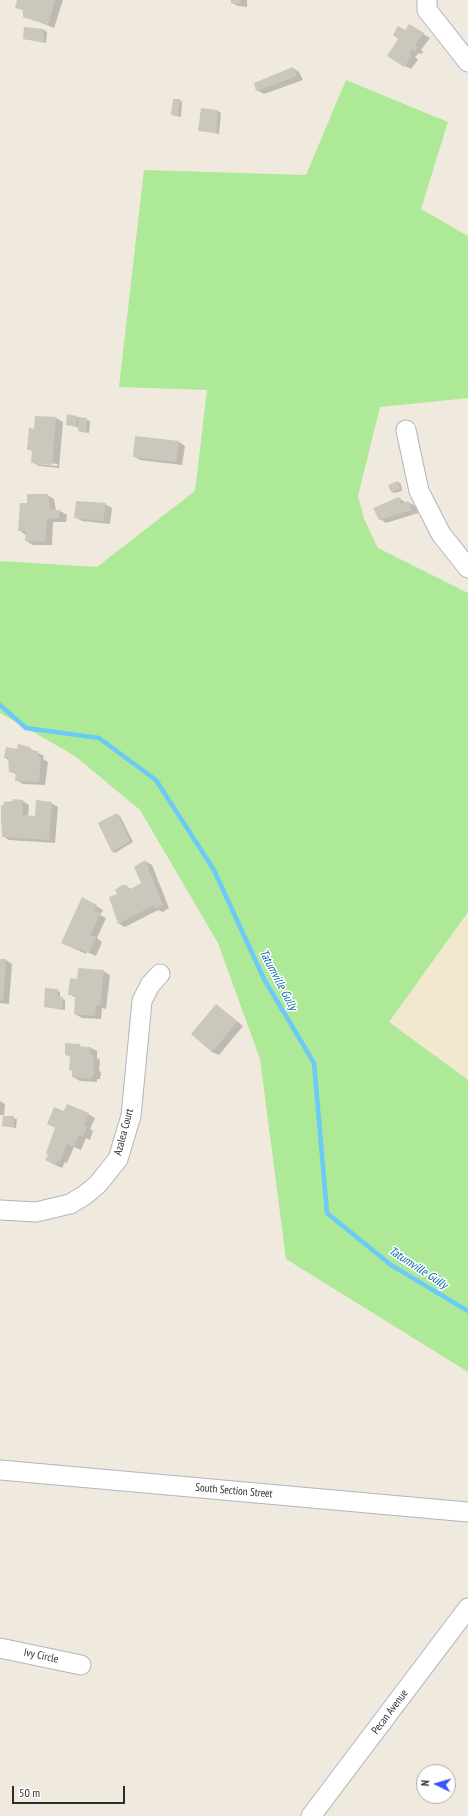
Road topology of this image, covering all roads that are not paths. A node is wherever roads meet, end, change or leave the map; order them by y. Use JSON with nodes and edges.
{"nodes":[{"id":1,"x":427,"y":0,"type":"edge"},
{"id":2,"x":468,"y":62,"type":"edge"},
{"id":3,"x":406,"y":430,"type":"dead end"},
{"id":4,"x":468,"y":568,"type":"edge"},
{"id":5,"x":160,"y":974,"type":"dead end"},
{"id":6,"x":0,"y":1210,"type":"edge"},
{"id":7,"x":0,"y":1470,"type":"edge"},
{"id":8,"x":468,"y":1512,"type":"edge"},
{"id":9,"x":468,"y":1608,"type":"edge"},
{"id":10,"x":0,"y":1648,"type":"edge"},
{"id":11,"x":81,"y":1665,"type":"dead end"},
{"id":12,"x":311,"y":1816,"type":"edge"}],
"edges":[{"from":1,"to":2,"type":"street"},
{"from":3,"to":4,"type":"street"},
{"from":5,"to":6,"type":"street","name":"Azalea Court"},
{"from":7,"to":8,"type":"street","name":"South Section Street"},
{"from":9,"to":12,"type":"street","name":"Pecan Avenue"},
{"from":10,"to":11,"type":"street","name":"Ivy Circle"}]}
